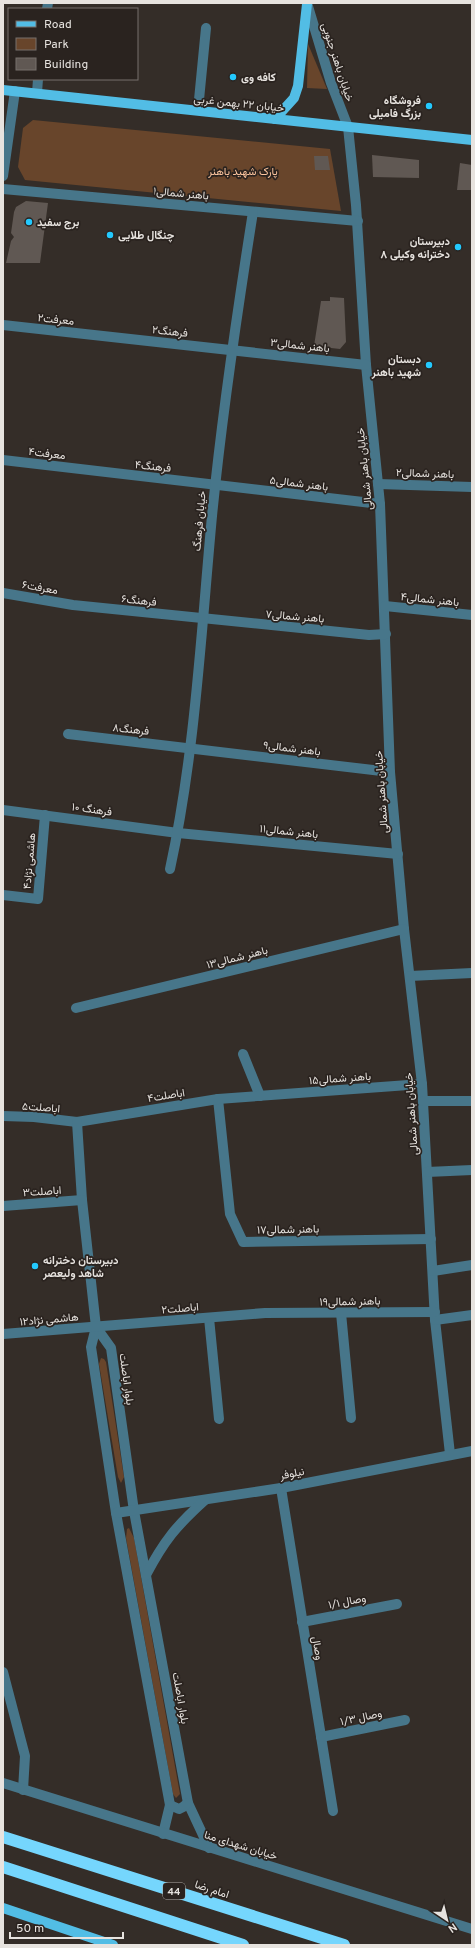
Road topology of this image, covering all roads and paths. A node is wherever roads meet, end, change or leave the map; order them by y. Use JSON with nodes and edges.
{"nodes":[{"id":1,"x":309,"y":3,"type":"edge"},
{"id":2,"x":206,"y":28,"type":"dead end"},
{"id":3,"x":38,"y":80,"type":"edge"},
{"id":4,"x":3,"y":90,"type":"edge"},
{"id":5,"x":15,"y":90,"type":"junction"},
{"id":6,"x":37,"y":93,"type":"junction"},
{"id":7,"x":198,"y":110,"type":"junction"},
{"id":8,"x":275,"y":118,"type":"junction"},
{"id":9,"x":348,"y":126,"type":"junction"},
{"id":10,"x":472,"y":140,"type":"edge"},
{"id":11,"x":3,"y":176,"type":"edge"},
{"id":12,"x":3,"y":189,"type":"edge"},
{"id":13,"x":253,"y":212,"type":"junction"},
{"id":14,"x":358,"y":221,"type":"junction"},
{"id":15,"x":3,"y":325,"type":"edge"},
{"id":16,"x":106,"y":336,"type":"joint"},
{"id":17,"x":232,"y":350,"type":"junction"},
{"id":18,"x":366,"y":365,"type":"junction"},
{"id":19,"x":3,"y":460,"type":"edge"},
{"id":20,"x":88,"y":470,"type":"joint"},
{"id":21,"x":378,"y":484,"type":"junction"},
{"id":22,"x":215,"y":485,"type":"junction"},
{"id":23,"x":472,"y":486,"type":"edge"},
{"id":24,"x":380,"y":504,"type":"junction"},
{"id":25,"x":3,"y":593,"type":"edge"},
{"id":26,"x":72,"y":605,"type":"joint"},
{"id":27,"x":385,"y":606,"type":"junction"},
{"id":28,"x":472,"y":615,"type":"edge"},
{"id":29,"x":202,"y":619,"type":"junction"},
{"id":30,"x":386,"y":634,"type":"junction"},
{"id":31,"x":68,"y":734,"type":"dead end"},
{"id":32,"x":190,"y":747,"type":"junction"},
{"id":33,"x":390,"y":772,"type":"junction"},
{"id":34,"x":3,"y":810,"type":"edge"},
{"id":35,"x":45,"y":815,"type":"junction"},
{"id":36,"x":178,"y":832,"type":"junction"},
{"id":37,"x":398,"y":854,"type":"junction"},
{"id":38,"x":170,"y":869,"type":"dead end"},
{"id":39,"x":3,"y":895,"type":"edge"},
{"id":40,"x":404,"y":929,"type":"junction"},
{"id":41,"x":472,"y":973,"type":"edge"},
{"id":42,"x":410,"y":976,"type":"junction"},
{"id":43,"x":76,"y":1008,"type":"dead end"},
{"id":44,"x":243,"y":1054,"type":"dead end"},
{"id":45,"x":422,"y":1084,"type":"junction"},
{"id":46,"x":260,"y":1096,"type":"junction"},
{"id":47,"x":218,"y":1099,"type":"junction"},
{"id":48,"x":423,"y":1101,"type":"junction"},
{"id":49,"x":472,"y":1101,"type":"edge"},
{"id":50,"x":3,"y":1116,"type":"edge"},
{"id":51,"x":77,"y":1122,"type":"junction"},
{"id":52,"x":472,"y":1170,"type":"edge"},
{"id":53,"x":427,"y":1172,"type":"junction"},
{"id":54,"x":82,"y":1200,"type":"junction"},
{"id":55,"x":3,"y":1206,"type":"edge"},
{"id":56,"x":431,"y":1239,"type":"junction"},
{"id":57,"x":472,"y":1265,"type":"edge"},
{"id":58,"x":433,"y":1271,"type":"junction"},
{"id":59,"x":341,"y":1313,"type":"junction"},
{"id":60,"x":265,"y":1314,"type":"joint"},
{"id":61,"x":435,"y":1316,"type":"junction"},
{"id":62,"x":472,"y":1316,"type":"edge"},
{"id":63,"x":209,"y":1318,"type":"junction"},
{"id":64,"x":96,"y":1327,"type":"junction"},
{"id":65,"x":3,"y":1334,"type":"edge"},
{"id":66,"x":219,"y":1418,"type":"dead end"},
{"id":67,"x":351,"y":1418,"type":"dead end"},
{"id":68,"x":472,"y":1451,"type":"edge"},
{"id":69,"x":450,"y":1454,"type":"junction"},
{"id":70,"x":280,"y":1488,"type":"junction"},
{"id":71,"x":206,"y":1500,"type":"junction"},
{"id":72,"x":134,"y":1511,"type":"junction"},
{"id":73,"x":116,"y":1513,"type":"junction"},
{"id":74,"x":146,"y":1575,"type":"junction"},
{"id":75,"x":397,"y":1604,"type":"dead end"},
{"id":76,"x":302,"y":1622,"type":"junction"},
{"id":77,"x":3,"y":1672,"type":"edge"},
{"id":78,"x":405,"y":1720,"type":"dead end"},
{"id":79,"x":321,"y":1737,"type":"junction"},
{"id":80,"x":3,"y":1783,"type":"edge"},
{"id":81,"x":23,"y":1790,"type":"junction"},
{"id":82,"x":188,"y":1803,"type":"junction"},
{"id":83,"x":170,"y":1805,"type":"junction"},
{"id":84,"x":333,"y":1811,"type":"dead end"},
{"id":85,"x":163,"y":1834,"type":"junction"},
{"id":86,"x":3,"y":1837,"type":"edge"},
{"id":87,"x":209,"y":1848,"type":"junction"},
{"id":88,"x":3,"y":1867,"type":"edge"},
{"id":89,"x":3,"y":1908,"type":"edge"},
{"id":90,"x":472,"y":1929,"type":"edge"},
{"id":91,"x":113,"y":1945,"type":"edge"},
{"id":92,"x":243,"y":1945,"type":"edge"},
{"id":93,"x":344,"y":1945,"type":"edge"}],
"edges":[{"from":1,"to":8,"type":"main road"},
{"from":1,"to":9,"type":"street","name":"خیابان باهنر جنوبی"},
{"from":2,"to":7,"type":"street"},
{"from":3,"to":6,"type":"street"},
{"from":4,"to":5,"type":"main road","name":"خیابان ۲۲ بهمن غربی"},
{"from":5,"to":6,"type":"main road","name":"خیابان ۲۲ بهمن غربی"},
{"from":5,"to":11,"type":"street"},
{"from":6,"to":7,"type":"main road","name":"خیابان ۲۲ بهمن غربی"},
{"from":7,"to":8,"type":"main road","name":"خیابان ۲۲ بهمن غربی"},
{"from":8,"to":9,"type":"main road","name":"خیابان ۲۲ بهمن غربی"},
{"from":9,"to":10,"type":"main road","name":"خیابان ۲۲ بهمن غربی"},
{"from":9,"to":14,"type":"street","name":"خیابان باهنر شمالی"},
{"from":12,"to":13,"type":"street","name":"باهنر شمالی۱"},
{"from":13,"to":14,"type":"street","name":"باهنر شمالی۱"},
{"from":13,"to":17,"type":"street","name":"خیابان فرهنگ"},
{"from":14,"to":18,"type":"street","name":"خیابان باهنر شمالی"},
{"from":15,"to":16,"type":"street","name":"معرفت۲"},
{"from":16,"to":17,"type":"street","name":"فرهنگ۲"},
{"from":17,"to":18,"type":"street","name":"باهنر شمالی۳"},
{"from":17,"to":22,"type":"street","name":"خیابان فرهنگ"},
{"from":18,"to":21,"type":"street","name":"خیابان باهنر شمالی"},
{"from":19,"to":20,"type":"street","name":"معرفت۴"},
{"from":20,"to":22,"type":"street","name":"فرهنگ۴"},
{"from":21,"to":23,"type":"street","name":"باهنر شمالی۲"},
{"from":21,"to":24,"type":"street","name":"خیابان باهنر شمالی"},
{"from":22,"to":24,"type":"street","name":"باهنر شمالی۵"},
{"from":22,"to":29,"type":"street","name":"خیابان فرهنگ"},
{"from":24,"to":27,"type":"street","name":"خیابان باهنر شمالی"},
{"from":25,"to":26,"type":"street","name":"معرفت۶"},
{"from":26,"to":29,"type":"street","name":"فرهنگ۶"},
{"from":27,"to":28,"type":"street","name":"باهنر شمالی۴"},
{"from":27,"to":30,"type":"street","name":"خیابان باهنر شمالی"},
{"from":29,"to":30,"type":"street","name":"باهنر شمالی۷"},
{"from":29,"to":32,"type":"street","name":"خیابان فرهنگ"},
{"from":30,"to":33,"type":"street","name":"خیابان باهنر شمالی"},
{"from":31,"to":32,"type":"street","name":"فرهنگ۸"},
{"from":32,"to":33,"type":"street","name":"باهنر شمالی۹"},
{"from":32,"to":36,"type":"street","name":"خیابان فرهنگ"},
{"from":33,"to":37,"type":"street","name":"خیابان باهنر شمالی"},
{"from":34,"to":35,"type":"street","name":"فرهنگ ۱۰"},
{"from":35,"to":36,"type":"street","name":"فرهنگ ۱۰"},
{"from":35,"to":39,"type":"street","name":"هاشمی نژاد۴"},
{"from":36,"to":37,"type":"street","name":"باهنر شمالی۱۱"},
{"from":36,"to":38,"type":"street","name":"خیابان فرهنگ"},
{"from":37,"to":40,"type":"street","name":"خیابان باهنر شمالی"},
{"from":40,"to":42,"type":"street","name":"خیابان باهنر شمالی"},
{"from":40,"to":43,"type":"street","name":"باهنر شمالی۱۳"},
{"from":41,"to":42,"type":"street"},
{"from":42,"to":45,"type":"street","name":"خیابان باهنر شمالی"},
{"from":44,"to":46,"type":"street"},
{"from":45,"to":46,"type":"street","name":"باهنر شمالی۱۵"},
{"from":45,"to":48,"type":"street","name":"خیابان باهنر شمالی"},
{"from":46,"to":47,"type":"street","name":"اباصلت۴"},
{"from":47,"to":51,"type":"street","name":"اباصلت۴"},
{"from":47,"to":56,"type":"street","name":"باهنر شمالی۱۷"},
{"from":48,"to":49,"type":"street"},
{"from":48,"to":53,"type":"street","name":"خیابان باهنر شمالی"},
{"from":50,"to":51,"type":"street","name":"اباصلت۵"},
{"from":51,"to":54,"type":"street"},
{"from":52,"to":53,"type":"street"},
{"from":53,"to":56,"type":"street","name":"خیابان باهنر شمالی"},
{"from":54,"to":55,"type":"street","name":"اباصلت۳"},
{"from":54,"to":64,"type":"street"},
{"from":56,"to":58,"type":"street","name":"خیابان باهنر شمالی"},
{"from":57,"to":58,"type":"street"},
{"from":58,"to":61,"type":"street","name":"خیابان باهنر شمالی"},
{"from":59,"to":60,"type":"street","name":"باهنر شمالی۱۹"},
{"from":59,"to":61,"type":"street","name":"باهنر شمالی۱۹"},
{"from":59,"to":67,"type":"street"},
{"from":60,"to":63,"type":"street","name":"اباصلت۲"},
{"from":61,"to":62,"type":"street","name":"باهنر شمالی۱۹"},
{"from":61,"to":69,"type":"street","name":"خیابان باهنر شمالی"},
{"from":63,"to":64,"type":"street","name":"اباصلت۲"},
{"from":63,"to":66,"type":"street"},
{"from":64,"to":65,"type":"street","name":"هاشمی نژاد۱۲"},
{"from":64,"to":72,"type":"street","name":"بلوار اباصلت"},
{"from":64,"to":73,"type":"street"},
{"from":68,"to":69,"type":"street","name":"نیلوفر"},
{"from":69,"to":70,"type":"street","name":"نیلوفر"},
{"from":70,"to":71,"type":"street","name":"نیلوفر"},
{"from":70,"to":76,"type":"street","name":"وصال"},
{"from":71,"to":72,"type":"street","name":"نیلوفر"},
{"from":71,"to":74,"type":"street"},
{"from":72,"to":73,"type":"street","name":"نیلوفر"},
{"from":72,"to":74,"type":"street","name":"بلوار اباصلت"},
{"from":73,"to":83,"type":"street"},
{"from":74,"to":82,"type":"street","name":"بلوار اباصلت"},
{"from":75,"to":76,"type":"street","name":"وصال ۱/۱"},
{"from":76,"to":79,"type":"street","name":"وصال"},
{"from":77,"to":81,"type":"street"},
{"from":78,"to":79,"type":"street","name":"وصال ۱/۳"},
{"from":79,"to":84,"type":"street","name":"وصال"},
{"from":80,"to":81,"type":"street","name":"خیابان شهدای منا"},
{"from":81,"to":85,"type":"street","name":"خیابان شهدای منا"},
{"from":82,"to":83,"type":"street"},
{"from":82,"to":87,"type":"street","name":"بلوار اباصلت"},
{"from":83,"to":85,"type":"street"},
{"from":85,"to":87,"type":"street","name":"خیابان شهدای منا"},
{"from":86,"to":93,"type":"highway","name":"امام رضا","number":"44"},
{"from":87,"to":90,"type":"street","name":"خیابان شهدای منا"},
{"from":88,"to":92,"type":"highway"},
{"from":89,"to":91,"type":"main road"}]}
